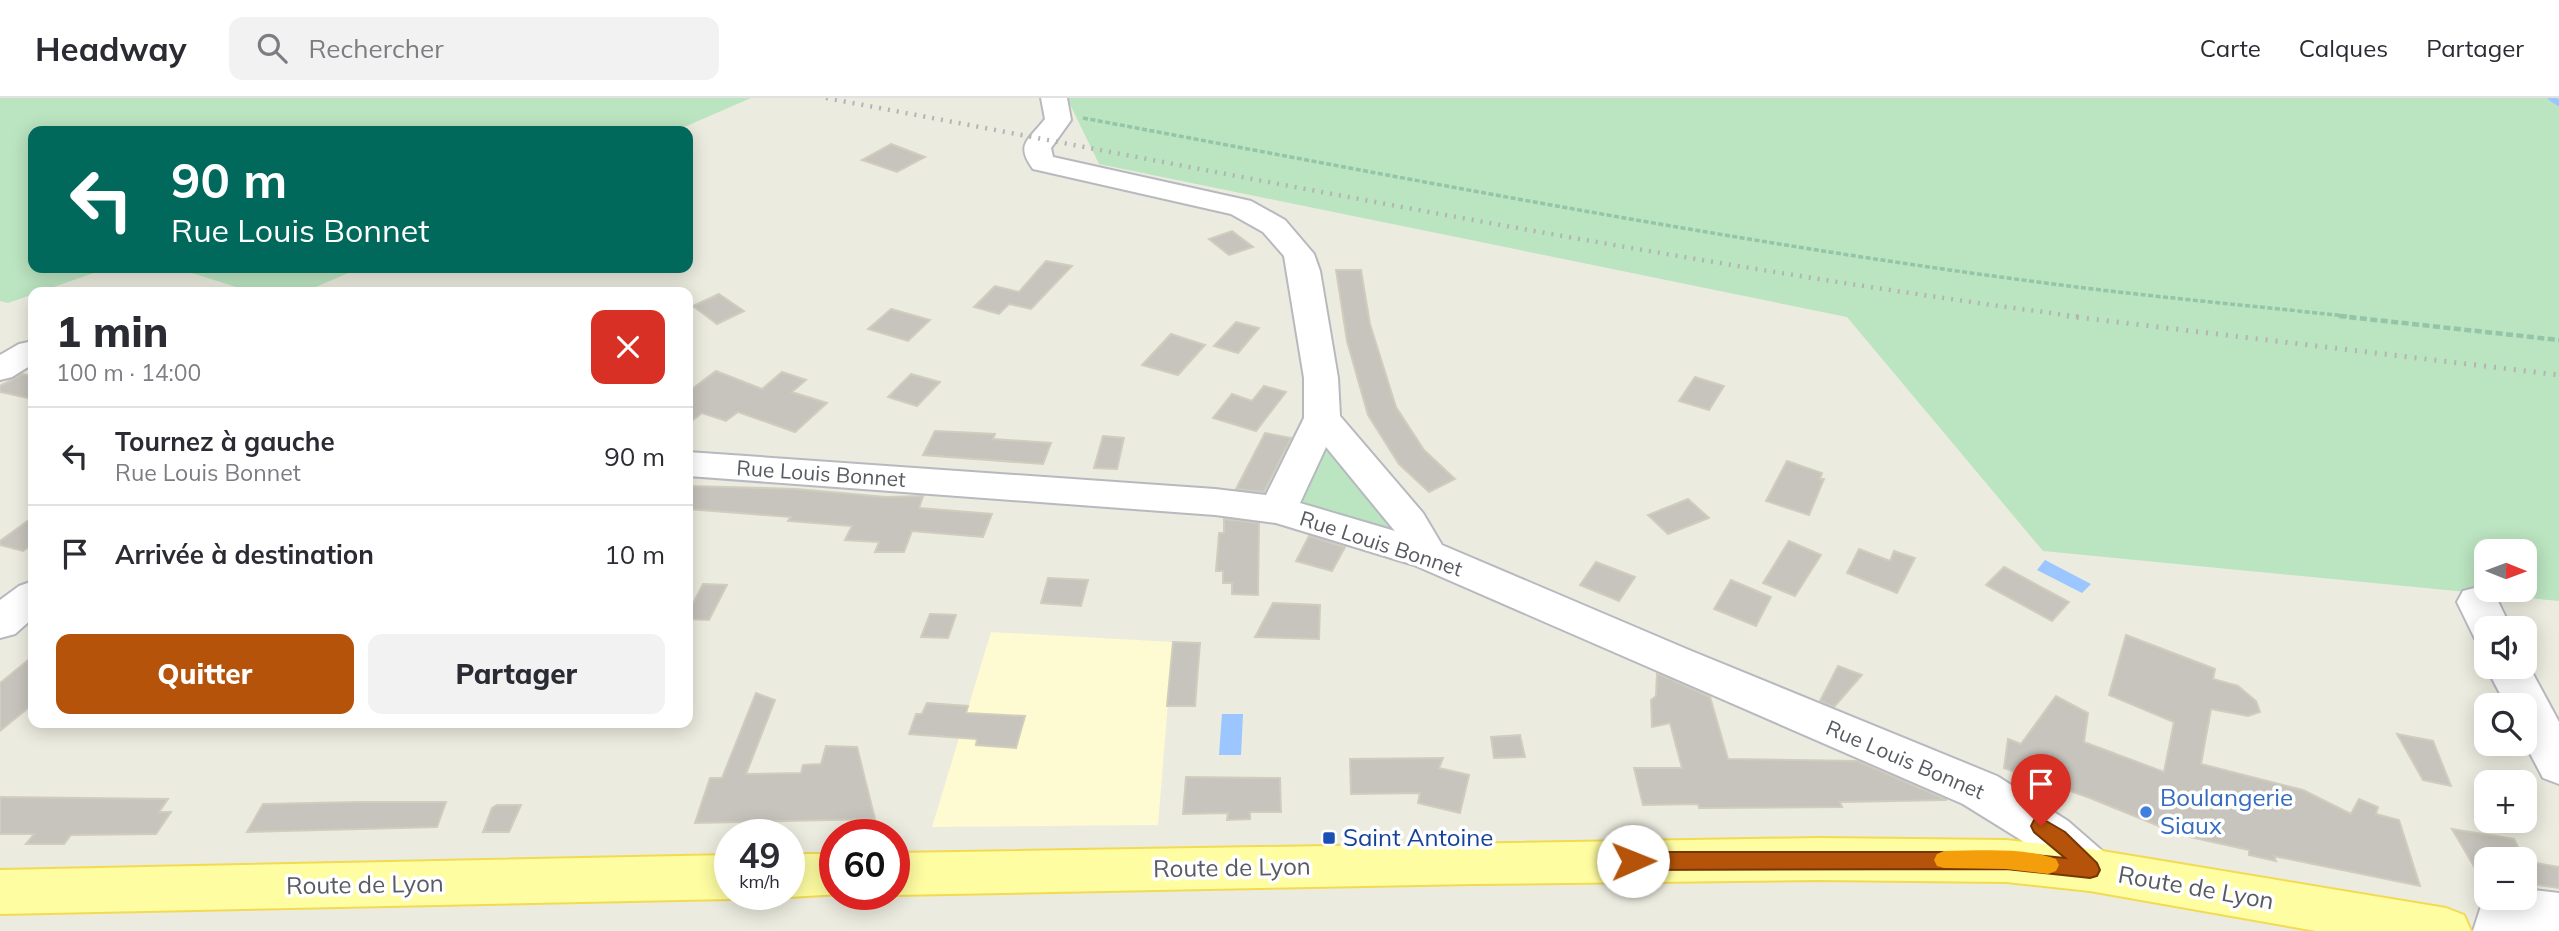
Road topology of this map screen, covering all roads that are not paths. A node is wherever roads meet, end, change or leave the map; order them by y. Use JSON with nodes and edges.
{"nodes":[{"id":1,"x":1057,"y":105,"type":"edge"},
{"id":2,"x":21,"y":349,"type":"edge"},
{"id":3,"x":0,"y":370,"type":"edge"},
{"id":4,"x":1322,"y":418,"type":"junction"},
{"id":5,"x":693,"y":464,"type":"edge"},
{"id":6,"x":1278,"y":510,"type":"junction"},
{"id":7,"x":1428,"y":555,"type":"junction"},
{"id":8,"x":28,"y":600,"type":"edge"},
{"id":9,"x":0,"y":623,"type":"edge"},
{"id":10,"x":2514,"y":679,"type":"edge"},
{"id":11,"x":2559,"y":765,"type":"edge"},
{"id":12,"x":2090,"y":870,"type":"junction"},
{"id":13,"x":910,"y":874,"type":"edge"},
{"id":14,"x":714,"y":877,"type":"edge"},
{"id":15,"x":0,"y":892,"type":"edge"},
{"id":16,"x":2559,"y":916,"type":"edge"},
{"id":17,"x":2308,"y":919,"type":"edge"},
{"id":18,"x":2446,"y":931,"type":"edge"},
{"id":19,"x":2498,"y":931,"type":"edge"}],
"edges":[{"from":1,"to":4,"type":"street"},
{"from":2,"to":3,"type":"street"},
{"from":4,"to":6,"type":"street"},
{"from":4,"to":7,"type":"street"},
{"from":5,"to":6,"type":"street","name":"Rue Louis Bonnet"},
{"from":6,"to":7,"type":"street","name":"Rue Louis Bonnet"},
{"from":7,"to":12,"type":"street","name":"Rue Louis Bonnet"},
{"from":8,"to":9,"type":"street"},
{"from":10,"to":11,"type":"street"},
{"from":12,"to":13,"type":"main road","name":"Route de Lyon"},
{"from":12,"to":17,"type":"main road","name":"Route de Lyon"},
{"from":14,"to":15,"type":"main road","name":"Route de Lyon"},
{"from":16,"to":19,"type":"street"},
{"from":17,"to":18,"type":"main road","name":"Route de Lyon"}]}
